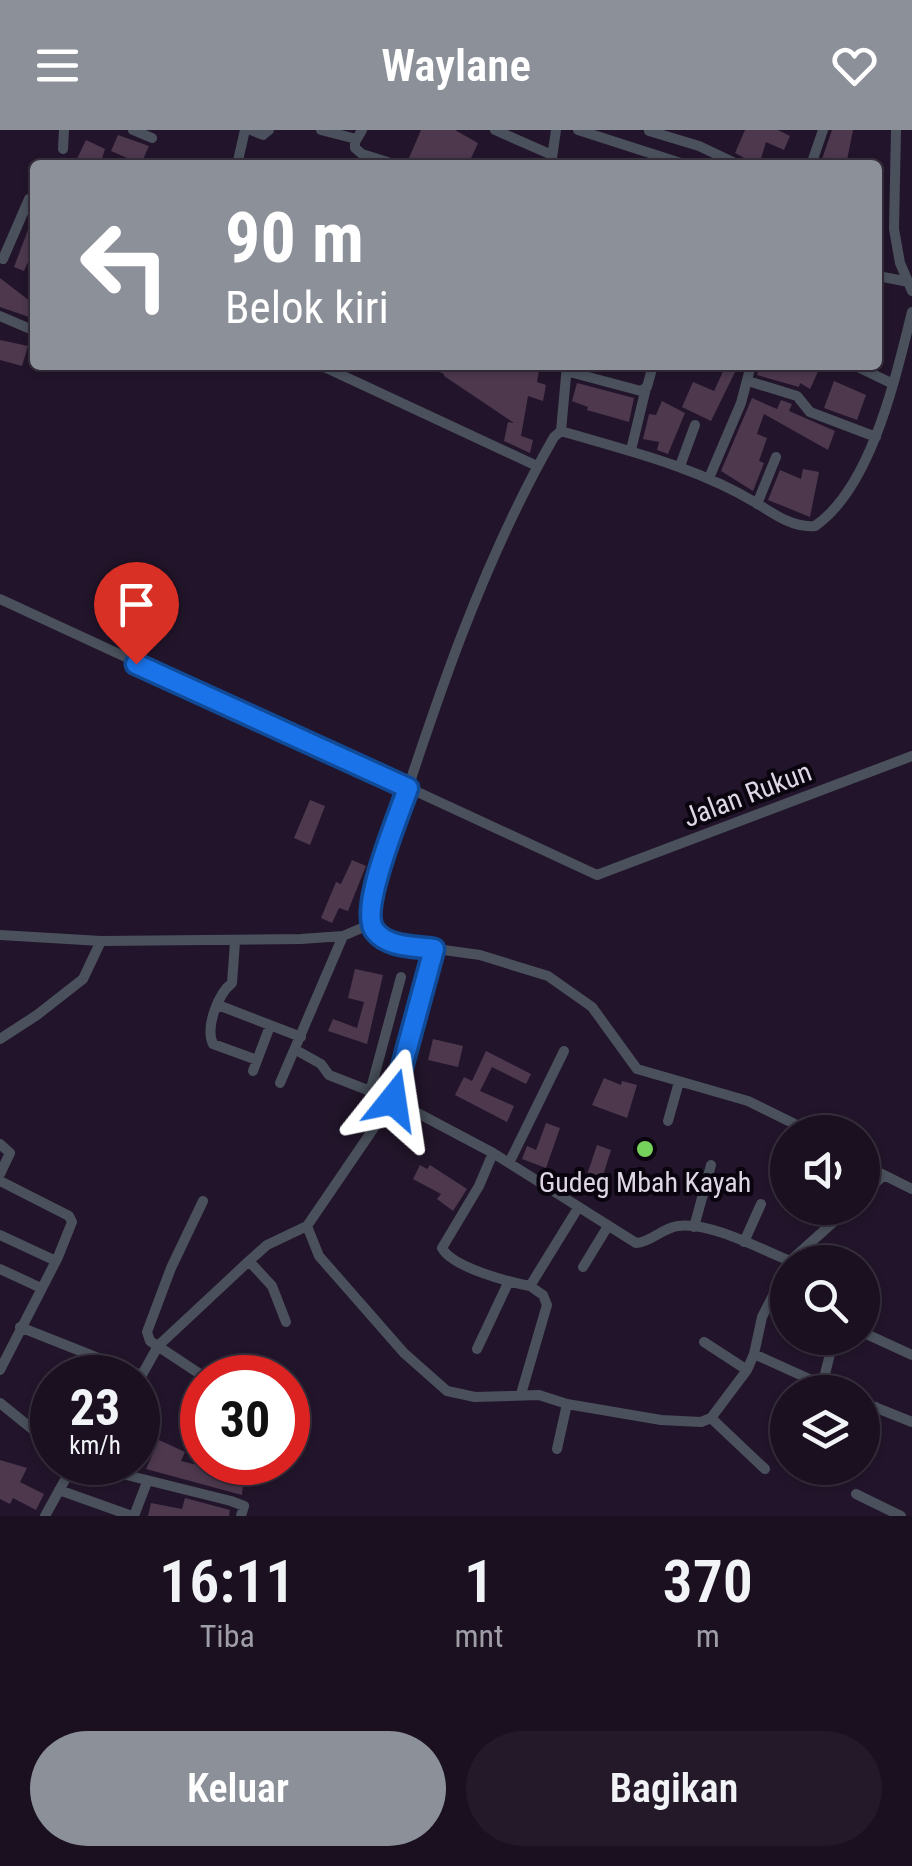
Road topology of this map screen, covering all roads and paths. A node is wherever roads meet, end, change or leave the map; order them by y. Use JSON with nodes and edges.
{"nodes":[{"id":1,"x":64,"y":130,"type":"edge"},
{"id":2,"x":133,"y":130,"type":"edge"},
{"id":3,"x":248,"y":130,"type":"edge"},
{"id":4,"x":269,"y":130,"type":"edge"},
{"id":5,"x":321,"y":130,"type":"edge"},
{"id":6,"x":495,"y":130,"type":"edge"},
{"id":7,"x":556,"y":130,"type":"edge"},
{"id":8,"x":578,"y":130,"type":"edge"},
{"id":9,"x":649,"y":130,"type":"edge"},
{"id":10,"x":823,"y":130,"type":"edge"},
{"id":11,"x":896,"y":130,"type":"edge"},
{"id":12,"x":359,"y":134,"type":"edge"},
{"id":13,"x":152,"y":138,"type":"dead end"},
{"id":14,"x":64,"y":149,"type":"dead end"},
{"id":15,"x":645,"y":150,"type":"junction"},
{"id":16,"x":239,"y":160,"type":"edge"},
{"id":17,"x":381,"y":160,"type":"edge"},
{"id":18,"x":551,"y":160,"type":"edge"},
{"id":19,"x":672,"y":160,"type":"edge"},
{"id":20,"x":729,"y":160,"type":"edge"},
{"id":21,"x":813,"y":160,"type":"edge"},
{"id":22,"x":29,"y":199,"type":"dead end"},
{"id":23,"x":1,"y":262,"type":"edge"},
{"id":24,"x":882,"y":277,"type":"edge"},
{"id":25,"x":911,"y":287,"type":"edge"},
{"id":26,"x":912,"y":312,"type":"edge"},
{"id":27,"x":0,"y":316,"type":"edge"},
{"id":28,"x":30,"y":329,"type":"edge"},
{"id":29,"x":331,"y":370,"type":"edge"},
{"id":30,"x":566,"y":370,"type":"edge"},
{"id":31,"x":572,"y":370,"type":"edge"},
{"id":32,"x":651,"y":370,"type":"edge"},
{"id":33,"x":750,"y":370,"type":"edge"},
{"id":34,"x":864,"y":370,"type":"edge"},
{"id":35,"x":748,"y":381,"type":"junction"},
{"id":36,"x":892,"y":384,"type":"junction"},
{"id":37,"x":646,"y":387,"type":"junction"},
{"id":38,"x":695,"y":425,"type":"dead end"},
{"id":39,"x":562,"y":431,"type":"junction"},
{"id":40,"x":876,"y":437,"type":"junction"},
{"id":41,"x":630,"y":450,"type":"junction"},
{"id":42,"x":776,"y":456,"type":"dead end"},
{"id":43,"x":537,"y":466,"type":"junction"},
{"id":44,"x":680,"y":466,"type":"junction"},
{"id":45,"x":709,"y":478,"type":"junction"},
{"id":46,"x":757,"y":504,"type":"junction"},
{"id":47,"x":0,"y":599,"type":"edge"},
{"id":48,"x":912,"y":756,"type":"edge"},
{"id":49,"x":408,"y":788,"type":"junction"},
{"id":50,"x":371,"y":924,"type":"junction"},
{"id":51,"x":0,"y":934,"type":"edge"},
{"id":52,"x":343,"y":936,"type":"junction"},
{"id":53,"x":101,"y":941,"type":"junction"},
{"id":54,"x":235,"y":942,"type":"junction"},
{"id":55,"x":434,"y":949,"type":"junction"},
{"id":56,"x":401,"y":977,"type":"dead end"},
{"id":57,"x":218,"y":1005,"type":"junction"},
{"id":58,"x":270,"y":1026,"type":"junction"},
{"id":59,"x":300,"y":1037,"type":"junction"},
{"id":60,"x":0,"y":1039,"type":"edge"},
{"id":61,"x":296,"y":1050,"type":"junction"},
{"id":62,"x":564,"y":1051,"type":"dead end"},
{"id":63,"x":679,"y":1082,"type":"junction"},
{"id":64,"x":280,"y":1083,"type":"dead end"},
{"id":65,"x":370,"y":1092,"type":"junction"},
{"id":66,"x":393,"y":1100,"type":"junction"},
{"id":67,"x":776,"y":1115,"type":"edge"},
{"id":68,"x":668,"y":1121,"type":"dead end"},
{"id":69,"x":0,"y":1144,"type":"edge"},
{"id":70,"x":494,"y":1154,"type":"junction"},
{"id":71,"x":508,"y":1163,"type":"junction"},
{"id":72,"x":711,"y":1165,"type":"dead end"},
{"id":73,"x":880,"y":1174,"type":"edge"},
{"id":74,"x":883,"y":1176,"type":"junction"},
{"id":75,"x":0,"y":1178,"type":"edge"},
{"id":76,"x":880,"y":1179,"type":"edge"},
{"id":77,"x":912,"y":1189,"type":"edge"},
{"id":78,"x":204,"y":1201,"type":"dead end"},
{"id":79,"x":761,"y":1204,"type":"dead end"},
{"id":80,"x":578,"y":1208,"type":"junction"},
{"id":81,"x":830,"y":1225,"type":"edge"},
{"id":82,"x":307,"y":1226,"type":"junction"},
{"id":83,"x":608,"y":1226,"type":"junction"},
{"id":84,"x":694,"y":1227,"type":"junction"},
{"id":85,"x":0,"y":1236,"type":"edge"},
{"id":86,"x":744,"y":1242,"type":"junction"},
{"id":87,"x":808,"y":1245,"type":"edge"},
{"id":88,"x":770,"y":1254,"type":"edge"},
{"id":89,"x":56,"y":1261,"type":"junction"},
{"id":90,"x":248,"y":1262,"type":"junction"},
{"id":91,"x":584,"y":1267,"type":"dead end"},
{"id":92,"x":0,"y":1269,"type":"edge"},
{"id":93,"x":509,"y":1281,"type":"junction"},
{"id":94,"x":530,"y":1286,"type":"junction"},
{"id":95,"x":42,"y":1288,"type":"junction"},
{"id":96,"x":770,"y":1303,"type":"edge"},
{"id":97,"x":286,"y":1322,"type":"dead end"},
{"id":98,"x":20,"y":1328,"type":"junction"},
{"id":99,"x":880,"y":1340,"type":"edge"},
{"id":100,"x":704,"y":1342,"type":"dead end"},
{"id":101,"x":158,"y":1346,"type":"junction"},
{"id":102,"x":477,"y":1349,"type":"dead end"},
{"id":103,"x":754,"y":1354,"type":"junction"},
{"id":104,"x":912,"y":1354,"type":"edge"},
{"id":105,"x":83,"y":1355,"type":"edge"},
{"id":106,"x":153,"y":1355,"type":"edge"},
{"id":107,"x":180,"y":1361,"type":"edge"},
{"id":108,"x":0,"y":1370,"type":"edge"},
{"id":109,"x":746,"y":1370,"type":"junction"},
{"id":110,"x":799,"y":1375,"type":"edge"},
{"id":111,"x":521,"y":1394,"type":"junction"},
{"id":112,"x":0,"y":1402,"type":"edge"},
{"id":113,"x":567,"y":1404,"type":"junction"},
{"id":114,"x":880,"y":1409,"type":"edge"},
{"id":115,"x":711,"y":1418,"type":"junction"},
{"id":116,"x":912,"y":1422,"type":"edge"},
{"id":117,"x":30,"y":1427,"type":"edge"},
{"id":118,"x":557,"y":1449,"type":"dead end"},
{"id":119,"x":765,"y":1469,"type":"dead end"},
{"id":120,"x":62,"y":1485,"type":"edge"},
{"id":121,"x":146,"y":1485,"type":"edge"},
{"id":122,"x":160,"y":1485,"type":"edge"},
{"id":123,"x":59,"y":1490,"type":"junction"},
{"id":124,"x":856,"y":1494,"type":"dead end"},
{"id":125,"x":45,"y":1516,"type":"edge"},
{"id":126,"x":133,"y":1516,"type":"edge"},
{"id":127,"x":241,"y":1516,"type":"edge"},
{"id":128,"x":901,"y":1516,"type":"edge"}],
"edges":[{"from":1,"to":14,"type":"street"},
{"from":2,"to":13,"type":"street"},
{"from":3,"to":4,"type":"street"},
{"from":3,"to":16,"type":"street"},
{"from":5,"to":12,"type":"street"},
{"from":6,"to":18,"type":"street"},
{"from":7,"to":18,"type":"street"},
{"from":8,"to":15,"type":"street"},
{"from":9,"to":15,"type":"street"},
{"from":9,"to":20,"type":"street"},
{"from":10,"to":21,"type":"street"},
{"from":11,"to":25,"type":"street"},
{"from":12,"to":17,"type":"street"},
{"from":15,"to":19,"type":"street"},
{"from":22,"to":23,"type":"street"},
{"from":24,"to":25,"type":"street"},
{"from":26,"to":36,"type":"street"},
{"from":27,"to":28,"type":"street"},
{"from":29,"to":43,"type":"street"},
{"from":30,"to":39,"type":"street"},
{"from":31,"to":37,"type":"street"},
{"from":32,"to":37,"type":"street"},
{"from":33,"to":35,"type":"street"},
{"from":34,"to":36,"type":"street"},
{"from":35,"to":40,"type":"street"},
{"from":35,"to":45,"type":"street"},
{"from":36,"to":40,"type":"street"},
{"from":37,"to":41,"type":"street"},
{"from":38,"to":44,"type":"street"},
{"from":39,"to":41,"type":"street"},
{"from":39,"to":43,"type":"street"},
{"from":40,"to":46,"type":"street"},
{"from":41,"to":44,"type":"street"},
{"from":42,"to":46,"type":"street"},
{"from":43,"to":49,"type":"street"},
{"from":44,"to":45,"type":"street"},
{"from":45,"to":46,"type":"street"},
{"from":47,"to":49,"type":"street"},
{"from":48,"to":49,"type":"street","name":"Jalan Rukun"},
{"from":49,"to":50,"type":"street"},
{"from":50,"to":52,"type":"street"},
{"from":50,"to":55,"type":"street"},
{"from":51,"to":53,"type":"street"},
{"from":52,"to":54,"type":"street"},
{"from":52,"to":59,"type":"street"},
{"from":53,"to":54,"type":"street"},
{"from":53,"to":60,"type":"street"},
{"from":54,"to":57,"type":"street"},
{"from":55,"to":63,"type":"street"},
{"from":55,"to":66,"type":"street"},
{"from":56,"to":65,"type":"street"},
{"from":57,"to":58,"type":"street"},
{"from":57,"to":58,"type":"street"},
{"from":58,"to":59,"type":"street"},
{"from":59,"to":61,"type":"street"},
{"from":61,"to":64,"type":"street"},
{"from":61,"to":65,"type":"street"},
{"from":62,"to":71,"type":"street"},
{"from":63,"to":67,"type":"street"},
{"from":63,"to":68,"type":"street"},
{"from":65,"to":66,"type":"street"},
{"from":66,"to":70,"type":"street"},
{"from":66,"to":82,"type":"street"},
{"from":69,"to":75,"type":"street"},
{"from":70,"to":71,"type":"street"},
{"from":70,"to":93,"type":"street"},
{"from":71,"to":80,"type":"street"},
{"from":72,"to":84,"type":"street"},
{"from":73,"to":74,"type":"street"},
{"from":74,"to":76,"type":"street"},
{"from":74,"to":77,"type":"street"},
{"from":75,"to":89,"type":"street"},
{"from":78,"to":101,"type":"street"},
{"from":79,"to":86,"type":"street"},
{"from":80,"to":83,"type":"street"},
{"from":80,"to":94,"type":"street"},
{"from":81,"to":87,"type":"street"},
{"from":82,"to":90,"type":"street"},
{"from":82,"to":111,"type":"street"},
{"from":83,"to":84,"type":"street"},
{"from":83,"to":91,"type":"street"},
{"from":84,"to":86,"type":"street"},
{"from":85,"to":89,"type":"street"},
{"from":86,"to":88,"type":"street"},
{"from":89,"to":95,"type":"street"},
{"from":90,"to":97,"type":"street"},
{"from":90,"to":101,"type":"street"},
{"from":92,"to":95,"type":"street"},
{"from":93,"to":94,"type":"street"},
{"from":93,"to":102,"type":"street"},
{"from":94,"to":111,"type":"street"},
{"from":95,"to":98,"type":"street"},
{"from":96,"to":103,"type":"street"},
{"from":98,"to":105,"type":"street"},
{"from":98,"to":108,"type":"street"},
{"from":99,"to":104,"type":"street"},
{"from":100,"to":109,"type":"street"},
{"from":101,"to":106,"type":"street"},
{"from":101,"to":107,"type":"street"},
{"from":103,"to":109,"type":"street"},
{"from":103,"to":110,"type":"street"},
{"from":109,"to":115,"type":"street"},
{"from":111,"to":113,"type":"street"},
{"from":112,"to":117,"type":"street"},
{"from":113,"to":115,"type":"street"},
{"from":113,"to":118,"type":"street"},
{"from":114,"to":116,"type":"street"},
{"from":115,"to":119,"type":"street"},
{"from":120,"to":123,"type":"street"},
{"from":121,"to":126,"type":"street"},
{"from":122,"to":127,"type":"street"},
{"from":123,"to":125,"type":"street"},
{"from":123,"to":126,"type":"street"},
{"from":124,"to":128,"type":"street"}]}
